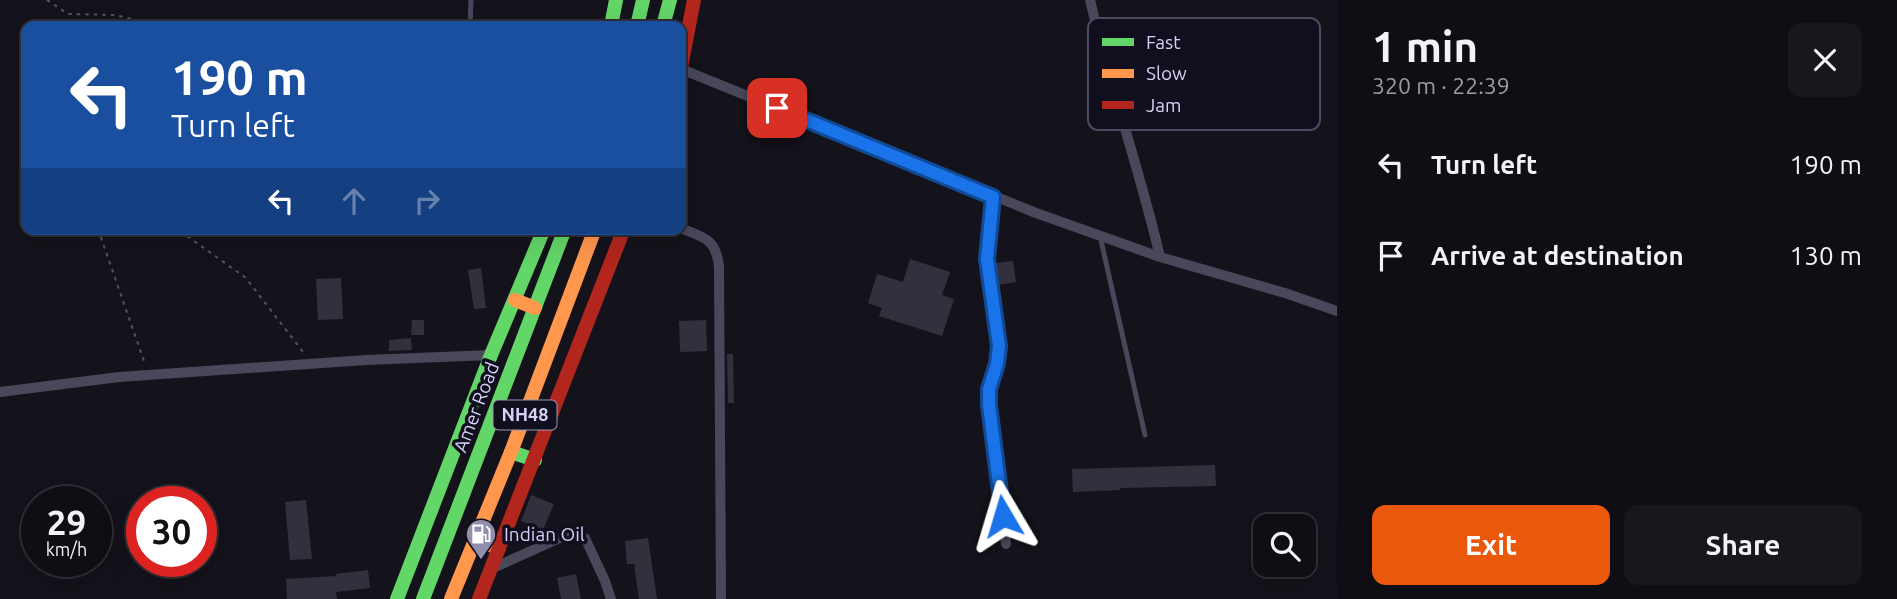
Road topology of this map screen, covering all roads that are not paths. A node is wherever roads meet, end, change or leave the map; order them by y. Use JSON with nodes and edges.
{"nodes":[{"id":1,"x":471,"y":0,"type":"edge"},
{"id":2,"x":616,"y":0,"type":"edge"},
{"id":3,"x":643,"y":0,"type":"edge"},
{"id":4,"x":670,"y":0,"type":"edge"},
{"id":5,"x":694,"y":0,"type":"edge"},
{"id":6,"x":1090,"y":0,"type":"edge"},
{"id":7,"x":1094,"y":18,"type":"edge"},
{"id":8,"x":470,"y":21,"type":"edge"},
{"id":9,"x":612,"y":21,"type":"edge"},
{"id":10,"x":639,"y":21,"type":"edge"},
{"id":11,"x":664,"y":21,"type":"edge"},
{"id":12,"x":686,"y":42,"type":"edge"},
{"id":13,"x":686,"y":70,"type":"edge"},
{"id":14,"x":1126,"y":130,"type":"edge"},
{"id":15,"x":993,"y":197,"type":"junction"},
{"id":16,"x":686,"y":230,"type":"edge"},
{"id":17,"x":541,"y":235,"type":"edge"},
{"id":18,"x":563,"y":235,"type":"edge"},
{"id":19,"x":593,"y":235,"type":"edge"},
{"id":20,"x":622,"y":235,"type":"edge"},
{"id":21,"x":1099,"y":235,"type":"junction"},
{"id":22,"x":1160,"y":257,"type":"junction"},
{"id":23,"x":514,"y":300,"type":"junction"},
{"id":24,"x":534,"y":308,"type":"junction"},
{"id":25,"x":1337,"y":311,"type":"edge"},
{"id":26,"x":491,"y":355,"type":"junction"},
{"id":27,"x":0,"y":392,"type":"edge"},
{"id":28,"x":1144,"y":435,"type":"dead end"},
{"id":29,"x":511,"y":452,"type":"junction"},
{"id":30,"x":535,"y":460,"type":"junction"},
{"id":31,"x":475,"y":540,"type":"junction"},
{"id":32,"x":1006,"y":544,"type":"dead end"},
{"id":33,"x":499,"y":548,"type":"junction"},
{"id":34,"x":491,"y":569,"type":"junction"},
{"id":35,"x":397,"y":599,"type":"edge"},
{"id":36,"x":423,"y":599,"type":"edge"},
{"id":37,"x":450,"y":599,"type":"edge"},
{"id":38,"x":479,"y":599,"type":"edge"},
{"id":39,"x":611,"y":599,"type":"edge"},
{"id":40,"x":721,"y":599,"type":"edge"}],
"edges":[{"from":1,"to":8,"type":"lane"},
{"from":2,"to":9,"type":"main road"},
{"from":3,"to":10,"type":"main road"},
{"from":4,"to":11,"type":"main road"},
{"from":5,"to":12,"type":"main road"},
{"from":6,"to":7,"type":"street"},
{"from":13,"to":15,"type":"street"},
{"from":14,"to":22,"type":"street"},
{"from":15,"to":21,"type":"street"},
{"from":15,"to":32,"type":"street"},
{"from":16,"to":40,"type":"street"},
{"from":17,"to":23,"type":"main road"},
{"from":18,"to":24,"type":"main road","name":"Amer Road","number":"NH48"},
{"from":19,"to":29,"type":"main road","number":"NH48"},
{"from":20,"to":30,"type":"main road"},
{"from":21,"to":22,"type":"street"},
{"from":21,"to":28,"type":"lane"},
{"from":22,"to":25,"type":"street"},
{"from":23,"to":24,"type":"main road"},
{"from":23,"to":26,"type":"main road"},
{"from":24,"to":36,"type":"main road","name":"Amer Road","number":"NH48"},
{"from":26,"to":27,"type":"street"},
{"from":26,"to":35,"type":"main road"},
{"from":29,"to":30,"type":"main road"},
{"from":29,"to":31,"type":"main road","number":"NH48"},
{"from":30,"to":33,"type":"main road"},
{"from":31,"to":33,"type":"main road"},
{"from":31,"to":37,"type":"main road","number":"NH48"},
{"from":33,"to":34,"type":"main road"},
{"from":34,"to":38,"type":"main road"},
{"from":34,"to":39,"type":"street"}]}
